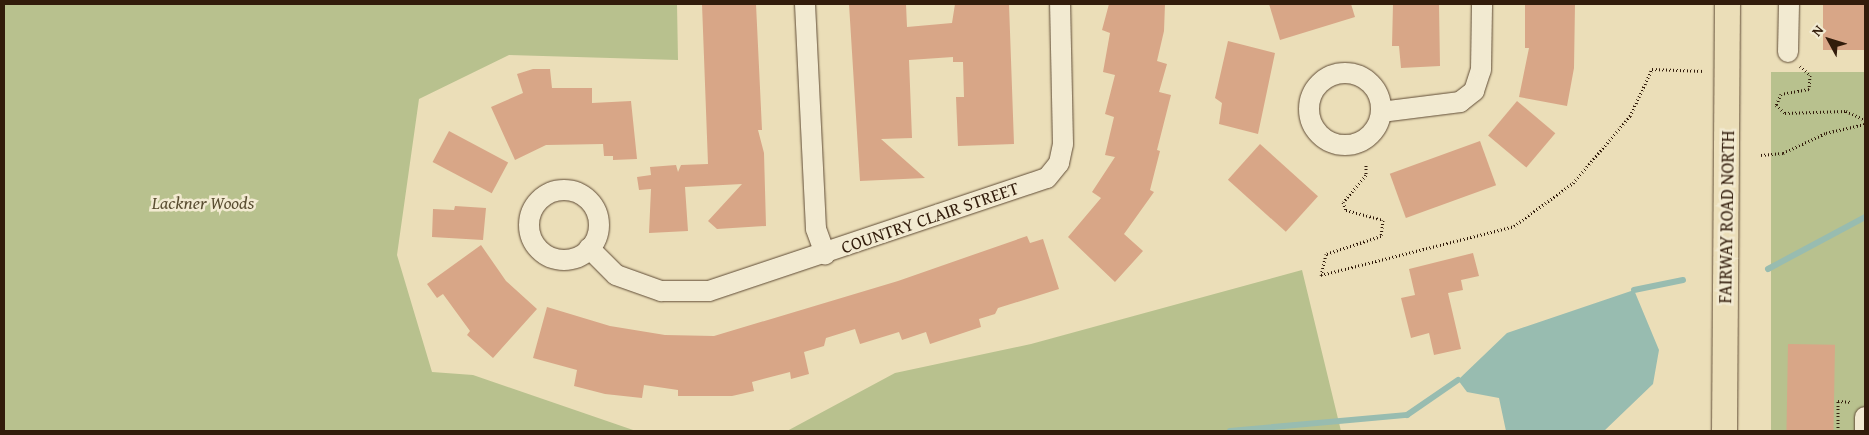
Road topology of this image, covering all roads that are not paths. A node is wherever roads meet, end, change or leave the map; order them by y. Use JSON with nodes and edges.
{"nodes":[{"id":1,"x":805,"y":4,"type":"edge"},
{"id":2,"x":1060,"y":4,"type":"edge"},
{"id":3,"x":1482,"y":4,"type":"edge"},
{"id":4,"x":1728,"y":4,"type":"edge"},
{"id":5,"x":1788,"y":4,"type":"edge"},
{"id":6,"x":1788,"y":52,"type":"road end"},
{"id":7,"x":1381,"y":112,"type":"dead end"},
{"id":8,"x":589,"y":248,"type":"dead end"},
{"id":9,"x":825,"y":254,"type":"junction"},
{"id":10,"x":1865,"y":417,"type":"edge"},
{"id":11,"x":1724,"y":431,"type":"edge"},
{"id":12,"x":1865,"y":431,"type":"edge"}],
"edges":[{"from":1,"to":9,"type":"street","name":"COUNTRY CLAIR STREET"},
{"from":2,"to":9,"type":"street","name":"COUNTRY CLAIR STREET"},
{"from":3,"to":7,"type":"street"},
{"from":4,"to":11,"type":"main road","name":"FAIRWAY ROAD NORTH"},
{"from":5,"to":6,"type":"street"},
{"from":8,"to":9,"type":"street"},
{"from":10,"to":12,"type":"street"}]}
